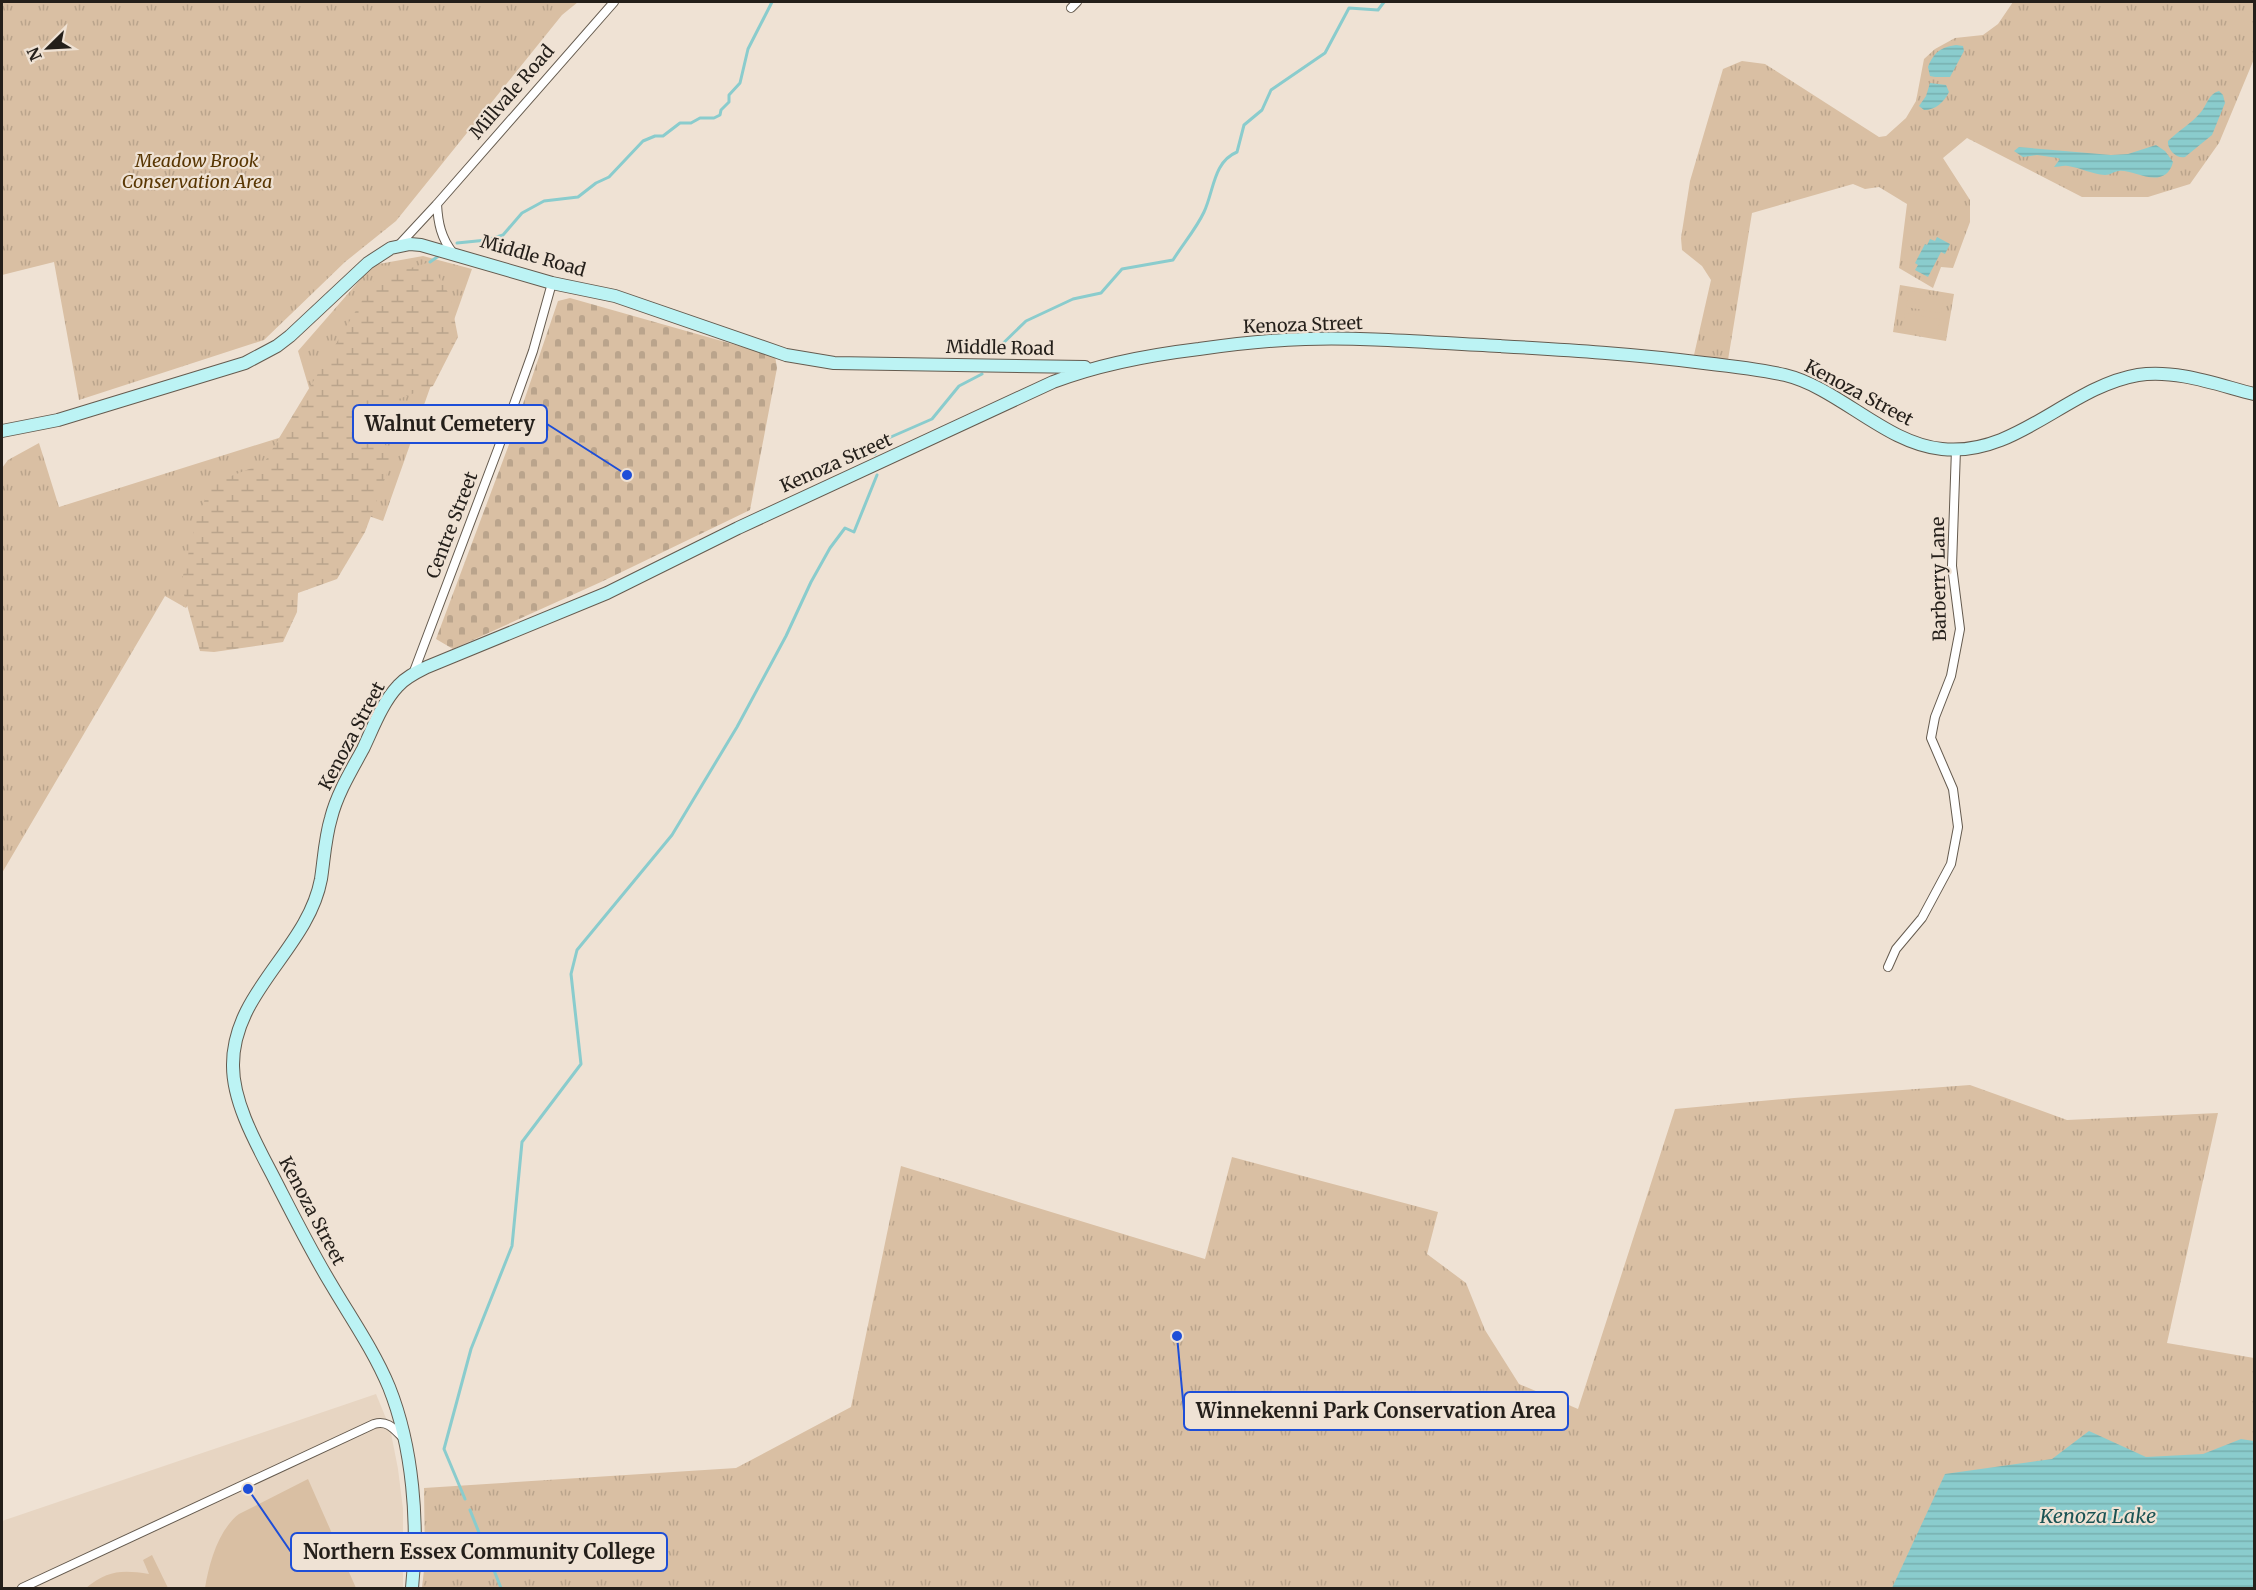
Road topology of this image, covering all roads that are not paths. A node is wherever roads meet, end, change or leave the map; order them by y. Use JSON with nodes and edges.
{"nodes":[{"id":1,"x":614,"y":2,"type":"edge"},
{"id":2,"x":437,"y":204,"type":"junction"},
{"id":3,"x":397,"y":246,"type":"junction"},
{"id":4,"x":453,"y":253,"type":"junction"},
{"id":5,"x":552,"y":283,"type":"junction"},
{"id":6,"x":1095,"y":368,"type":"junction"},
{"id":7,"x":2254,"y":394,"type":"edge"},
{"id":8,"x":2,"y":431,"type":"edge"},
{"id":9,"x":1956,"y":450,"type":"junction"},
{"id":10,"x":413,"y":674,"type":"junction"},
{"id":11,"x":1888,"y":967,"type":"dead end"},
{"id":12,"x":403,"y":1439,"type":"junction"},
{"id":13,"x":21,"y":1588,"type":"edge"},
{"id":14,"x":412,"y":1588,"type":"edge"}],
"edges":[{"from":1,"to":2,"type":"street","name":"Millvale Road"},
{"from":2,"to":3,"type":"street","name":"Millvale Road"},
{"from":2,"to":4,"type":"street"},
{"from":3,"to":4,"type":"street","name":"Middle Road"},
{"from":3,"to":8,"type":"street","name":"Middle Road"},
{"from":4,"to":5,"type":"street","name":"Middle Road"},
{"from":5,"to":6,"type":"street","name":"Middle Road"},
{"from":5,"to":10,"type":"street","name":"Centre Street"},
{"from":6,"to":9,"type":"street","name":"Kenoza Street"},
{"from":6,"to":10,"type":"street","name":"Kenoza Street"},
{"from":7,"to":9,"type":"street","name":"Kenoza Street"},
{"from":9,"to":11,"type":"street","name":"Barberry Lane"},
{"from":10,"to":12,"type":"street","name":"Kenoza Street"},
{"from":12,"to":13,"type":"street"},
{"from":12,"to":14,"type":"street","name":"Kenoza Street"}]}
